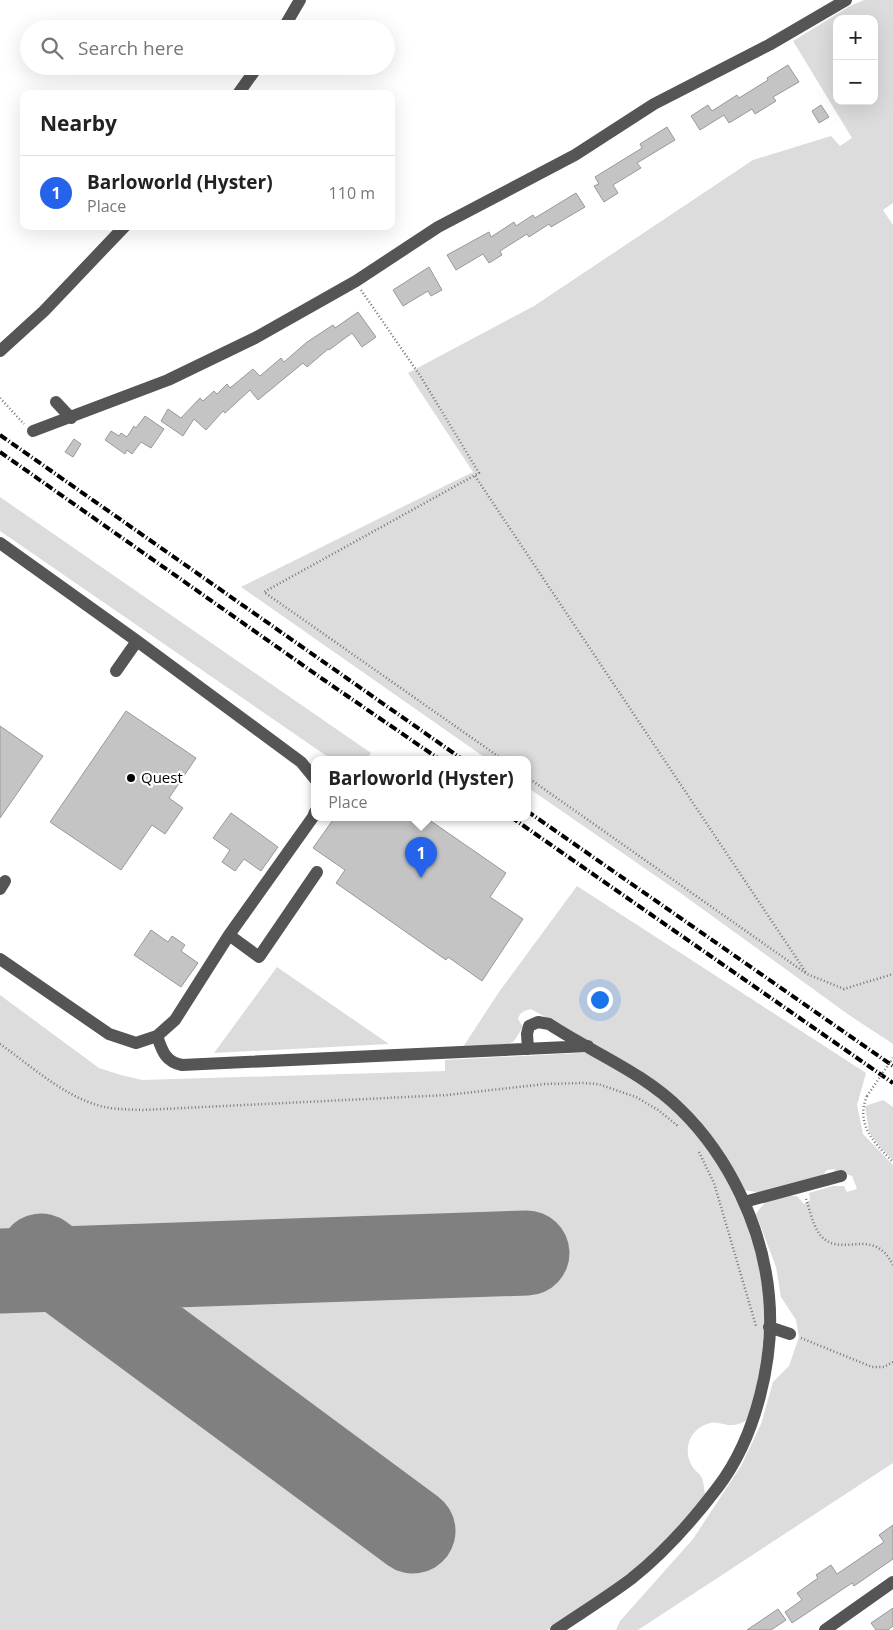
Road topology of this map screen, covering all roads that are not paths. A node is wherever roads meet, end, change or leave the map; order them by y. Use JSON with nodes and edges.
{"nodes":[{"id":1,"x":300,"y":0,"type":"edge"},
{"id":2,"x":846,"y":0,"type":"edge"},
{"id":3,"x":288,"y":20,"type":"edge"},
{"id":4,"x":252,"y":75,"type":"edge"},
{"id":5,"x":241,"y":90,"type":"edge"},
{"id":6,"x":122,"y":230,"type":"edge"},
{"id":7,"x":0,"y":351,"type":"edge"},
{"id":8,"x":56,"y":402,"type":"dead end"},
{"id":9,"x":71,"y":418,"type":"junction"},
{"id":10,"x":33,"y":431,"type":"road end"},
{"id":11,"x":0,"y":543,"type":"edge"},
{"id":12,"x":137,"y":641,"type":"junction"},
{"id":13,"x":116,"y":671,"type":"dead end"},
{"id":14,"x":311,"y":774,"type":"edge"},
{"id":15,"x":311,"y":820,"type":"edge"},
{"id":16,"x":317,"y":872,"type":"dead end"},
{"id":17,"x":229,"y":935,"type":"junction"},
{"id":18,"x":0,"y":958,"type":"edge"},
{"id":19,"x":157,"y":1036,"type":"junction"},
{"id":20,"x":588,"y":1046,"type":"junction"},
{"id":21,"x":528,"y":1049,"type":"junction"},
{"id":22,"x":842,"y":1176,"type":"dead end"},
{"id":23,"x":744,"y":1202,"type":"junction"},
{"id":24,"x":763,"y":1327,"type":"junction"},
{"id":25,"x":790,"y":1334,"type":"road end"},
{"id":26,"x":893,"y":1582,"type":"edge"},
{"id":27,"x":556,"y":1630,"type":"edge"},
{"id":28,"x":825,"y":1630,"type":"edge"}],
"edges":[{"from":1,"to":3,"type":"street"},
{"from":2,"to":9,"type":"street"},
{"from":4,"to":5,"type":"street"},
{"from":6,"to":7,"type":"street"},
{"from":8,"to":9,"type":"street"},
{"from":9,"to":10,"type":"street"},
{"from":11,"to":12,"type":"street"},
{"from":12,"to":13,"type":"street"},
{"from":12,"to":14,"type":"street"},
{"from":15,"to":17,"type":"street"},
{"from":16,"to":17,"type":"street"},
{"from":17,"to":19,"type":"street"},
{"from":18,"to":19,"type":"street"},
{"from":19,"to":21,"type":"street"},
{"from":20,"to":21,"type":"street"},
{"from":20,"to":21,"type":"street"},
{"from":20,"to":23,"type":"street"},
{"from":22,"to":23,"type":"street"},
{"from":23,"to":24,"type":"street"},
{"from":24,"to":25,"type":"street"},
{"from":24,"to":27,"type":"street"},
{"from":26,"to":28,"type":"street"}]}
